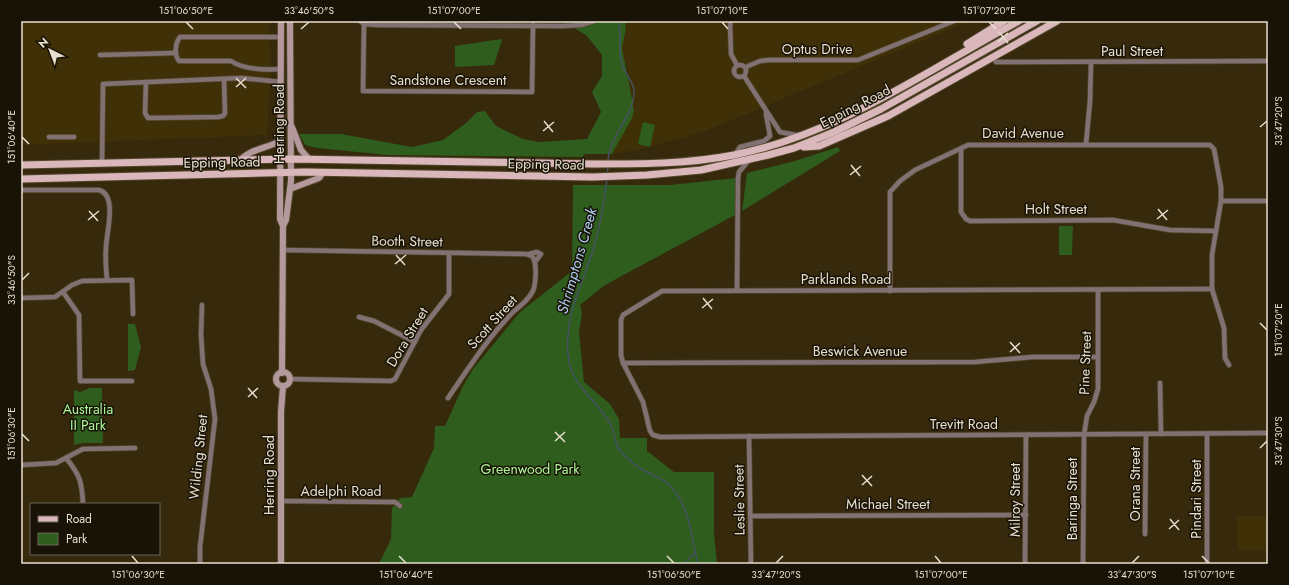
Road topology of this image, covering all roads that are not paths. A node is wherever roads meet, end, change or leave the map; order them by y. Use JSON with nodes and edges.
{"nodes":[{"id":1,"x":281,"y":21,"type":"edge"},
{"id":2,"x":290,"y":21,"type":"edge"},
{"id":3,"x":360,"y":21,"type":"edge"},
{"id":4,"x":594,"y":21,"type":"edge"},
{"id":5,"x":730,"y":21,"type":"edge"},
{"id":6,"x":954,"y":21,"type":"edge"},
{"id":7,"x":1004,"y":21,"type":"edge"},
{"id":8,"x":1019,"y":21,"type":"edge"},
{"id":9,"x":1037,"y":21,"type":"edge"},
{"id":10,"x":1057,"y":21,"type":"edge"},
{"id":11,"x":364,"y":24,"type":"junction"},
{"id":12,"x":534,"y":25,"type":"junction"},
{"id":13,"x":281,"y":37,"type":"junction"},
{"id":14,"x":176,"y":53,"type":"junction"},
{"id":15,"x":100,"y":55,"type":"dead end"},
{"id":16,"x":1268,"y":61,"type":"edge"},
{"id":17,"x":996,"y":62,"type":"dead end"},
{"id":18,"x":1091,"y":62,"type":"junction"},
{"id":19,"x":737,"y":65,"type":"junction"},
{"id":20,"x":746,"y":67,"type":"junction"},
{"id":21,"x":281,"y":70,"type":"junction"},
{"id":22,"x":926,"y":74,"type":"junction"},
{"id":23,"x":744,"y":76,"type":"junction"},
{"id":24,"x":224,"y":80,"type":"junction"},
{"id":25,"x":146,"y":82,"type":"junction"},
{"id":26,"x":281,"y":82,"type":"junction"},
{"id":27,"x":766,"y":112,"type":"junction"},
{"id":28,"x":291,"y":125,"type":"junction"},
{"id":29,"x":802,"y":136,"type":"junction"},
{"id":30,"x":49,"y":137,"type":"dead end"},
{"id":31,"x":74,"y":137,"type":"dead end"},
{"id":32,"x":280,"y":141,"type":"junction"},
{"id":33,"x":1086,"y":144,"type":"junction"},
{"id":34,"x":794,"y":148,"type":"junction"},
{"id":35,"x":961,"y":149,"type":"junction"},
{"id":36,"x":735,"y":155,"type":"junction"},
{"id":37,"x":291,"y":159,"type":"junction"},
{"id":38,"x":280,"y":160,"type":"junction"},
{"id":39,"x":309,"y":160,"type":"junction"},
{"id":40,"x":749,"y":160,"type":"junction"},
{"id":41,"x":240,"y":161,"type":"junction"},
{"id":42,"x":102,"y":164,"type":"junction"},
{"id":43,"x":21,"y":165,"type":"edge"},
{"id":44,"x":280,"y":173,"type":"junction"},
{"id":45,"x":291,"y":173,"type":"junction"},
{"id":46,"x":322,"y":174,"type":"junction"},
{"id":47,"x":21,"y":179,"type":"edge"},
{"id":48,"x":290,"y":189,"type":"junction"},
{"id":49,"x":21,"y":190,"type":"edge"},
{"id":50,"x":1221,"y":201,"type":"junction"},
{"id":51,"x":1268,"y":201,"type":"edge"},
{"id":52,"x":283,"y":226,"type":"junction"},
{"id":53,"x":1216,"y":231,"type":"junction"},
{"id":54,"x":282,"y":250,"type":"junction"},
{"id":55,"x":449,"y":253,"type":"junction"},
{"id":56,"x":530,"y":255,"type":"junction"},
{"id":57,"x":536,"y":262,"type":"junction"},
{"id":58,"x":107,"y":280,"type":"junction"},
{"id":59,"x":1212,"y":289,"type":"junction"},
{"id":60,"x":737,"y":290,"type":"junction"},
{"id":61,"x":1098,"y":290,"type":"junction"},
{"id":62,"x":890,"y":291,"type":"junction"},
{"id":63,"x":63,"y":292,"type":"junction"},
{"id":64,"x":21,"y":298,"type":"edge"},
{"id":65,"x":202,"y":305,"type":"dead end"},
{"id":66,"x":133,"y":314,"type":"dead end"},
{"id":67,"x":359,"y":317,"type":"dead end"},
{"id":68,"x":415,"y":342,"type":"junction"},
{"id":69,"x":1097,"y":357,"type":"junction"},
{"id":70,"x":623,"y":363,"type":"junction"},
{"id":71,"x":1229,"y":365,"type":"dead end"},
{"id":72,"x":282,"y":373,"type":"junction"},
{"id":73,"x":290,"y":378,"type":"junction"},
{"id":74,"x":132,"y":380,"type":"dead end"},
{"id":75,"x":1160,"y":383,"type":"dead end"},
{"id":76,"x":283,"y":386,"type":"junction"},
{"id":77,"x":448,"y":398,"type":"dead end"},
{"id":78,"x":1268,"y":433,"type":"edge"},
{"id":79,"x":1146,"y":434,"type":"junction"},
{"id":80,"x":1161,"y":434,"type":"junction"},
{"id":81,"x":1207,"y":434,"type":"junction"},
{"id":82,"x":1084,"y":435,"type":"junction"},
{"id":83,"x":749,"y":436,"type":"junction"},
{"id":84,"x":1026,"y":436,"type":"junction"},
{"id":85,"x":660,"y":437,"type":"joint"},
{"id":86,"x":135,"y":448,"type":"dead end"},
{"id":87,"x":66,"y":458,"type":"junction"},
{"id":88,"x":21,"y":465,"type":"edge"},
{"id":89,"x":281,"y":502,"type":"junction"},
{"id":90,"x":83,"y":503,"type":"edge"},
{"id":91,"x":400,"y":506,"type":"dead end"},
{"id":92,"x":1026,"y":515,"type":"junction"},
{"id":93,"x":751,"y":516,"type":"junction"},
{"id":94,"x":1145,"y":534,"type":"dead end"},
{"id":95,"x":200,"y":564,"type":"edge"},
{"id":96,"x":281,"y":564,"type":"edge"},
{"id":97,"x":751,"y":564,"type":"edge"},
{"id":98,"x":1026,"y":564,"type":"edge"},
{"id":99,"x":1083,"y":564,"type":"edge"},
{"id":100,"x":1207,"y":564,"type":"edge"}],
"edges":[{"from":1,"to":13,"type":"street","name":"Herring Road"},
{"from":2,"to":28,"type":"street","name":"Herring Road"},
{"from":3,"to":11,"type":"street"},
{"from":4,"to":12,"type":"street"},
{"from":5,"to":19,"type":"street"},
{"from":6,"to":20,"type":"street","name":"Optus Drive"},
{"from":7,"to":22,"type":"main road"},
{"from":8,"to":22,"type":"main road","name":"Epping Road"},
{"from":9,"to":34,"type":"main road","name":"Epping Road"},
{"from":10,"to":34,"type":"main road"},
{"from":11,"to":12,"type":"street"},
{"from":11,"to":12,"type":"street","name":"Sandstone Crescent"},
{"from":13,"to":14,"type":"street"},
{"from":13,"to":21,"type":"street","name":"Herring Road"},
{"from":14,"to":15,"type":"street"},
{"from":14,"to":21,"type":"street"},
{"from":16,"to":18,"type":"street","name":"Paul Street"},
{"from":17,"to":18,"type":"street","name":"Paul Street"},
{"from":18,"to":33,"type":"street"},
{"from":19,"to":20,"type":"street"},
{"from":19,"to":23,"type":"street"},
{"from":20,"to":23,"type":"street"},
{"from":21,"to":26,"type":"street","name":"Herring Road"},
{"from":22,"to":29,"type":"main road","name":"Epping Road"},
{"from":23,"to":27,"type":"street"},
{"from":24,"to":25,"type":"street"},
{"from":24,"to":25,"type":"street"},
{"from":24,"to":26,"type":"street"},
{"from":25,"to":42,"type":"street"},
{"from":26,"to":32,"type":"street","name":"Herring Road"},
{"from":27,"to":29,"type":"street"},
{"from":27,"to":36,"type":"street"},
{"from":28,"to":37,"type":"street","name":"Herring Road"},
{"from":28,"to":39,"type":"street"},
{"from":29,"to":36,"type":"main road","name":"Epping Road"},
{"from":30,"to":31,"type":"street"},
{"from":32,"to":38,"type":"street","name":"Herring Road"},
{"from":32,"to":41,"type":"street"},
{"from":33,"to":35,"type":"street","name":"David Avenue"},
{"from":33,"to":50,"type":"street","name":"David Avenue"},
{"from":34,"to":40,"type":"main road","name":"Epping Road"},
{"from":35,"to":53,"type":"street","name":"Holt Street"},
{"from":35,"to":62,"type":"street","name":"David Avenue"},
{"from":36,"to":39,"type":"main road","name":"Epping Road"},
{"from":37,"to":38,"type":"main road","name":"Epping Road"},
{"from":37,"to":39,"type":"main road","name":"Epping Road"},
{"from":37,"to":45,"type":"street","name":"Herring Road"},
{"from":38,"to":41,"type":"main road","name":"Epping Road"},
{"from":38,"to":44,"type":"street","name":"Herring Road"},
{"from":40,"to":46,"type":"main road","name":"Epping Road"},
{"from":40,"to":60,"type":"street"},
{"from":41,"to":42,"type":"main road","name":"Epping Road"},
{"from":42,"to":43,"type":"main road","name":"Epping Road"},
{"from":44,"to":45,"type":"main road","name":"Epping Road"},
{"from":44,"to":47,"type":"main road","name":"Epping Road"},
{"from":44,"to":52,"type":"street","name":"Herring Road"},
{"from":45,"to":46,"type":"main road","name":"Epping Road"},
{"from":45,"to":48,"type":"street","name":"Herring Road"},
{"from":46,"to":48,"type":"street"},
{"from":48,"to":52,"type":"street","name":"Herring Road"},
{"from":49,"to":58,"type":"street"},
{"from":50,"to":51,"type":"street"},
{"from":50,"to":53,"type":"street"},
{"from":52,"to":54,"type":"street","name":"Herring Road"},
{"from":53,"to":59,"type":"street"},
{"from":54,"to":55,"type":"street","name":"Booth Street"},
{"from":54,"to":72,"type":"street","name":"Herring Road"},
{"from":55,"to":56,"type":"street","name":"Booth Street"},
{"from":55,"to":68,"type":"street","name":"Dora Street"},
{"from":56,"to":57,"type":"street"},
{"from":56,"to":57,"type":"street"},
{"from":57,"to":77,"type":"street","name":"Scott Street"},
{"from":58,"to":63,"type":"street"},
{"from":58,"to":66,"type":"street"},
{"from":59,"to":61,"type":"street","name":"Parklands Road"},
{"from":59,"to":71,"type":"street"},
{"from":60,"to":62,"type":"street","name":"Parklands Road"},
{"from":60,"to":70,"type":"street","name":"Parklands Road"},
{"from":61,"to":62,"type":"street","name":"Parklands Road"},
{"from":61,"to":69,"type":"street","name":"Pine Street"},
{"from":63,"to":64,"type":"street"},
{"from":63,"to":74,"type":"street"},
{"from":65,"to":95,"type":"street","name":"Wilding Street"},
{"from":67,"to":68,"type":"street"},
{"from":68,"to":73,"type":"street","name":"Dora Street"},
{"from":69,"to":70,"type":"street","name":"Beswick Avenue"},
{"from":69,"to":82,"type":"street","name":"Pine Street"},
{"from":70,"to":85,"type":"street","name":"Parklands Road"},
{"from":72,"to":73,"type":"street"},
{"from":72,"to":76,"type":"street"},
{"from":73,"to":76,"type":"street"},
{"from":75,"to":80,"type":"street"},
{"from":76,"to":89,"type":"street","name":"Herring Road"},
{"from":78,"to":81,"type":"street","name":"Trevitt Road"},
{"from":79,"to":80,"type":"street","name":"Trevitt Road"},
{"from":79,"to":82,"type":"street","name":"Trevitt Road"},
{"from":79,"to":94,"type":"street","name":"Orana Street"},
{"from":80,"to":81,"type":"street","name":"Trevitt Road"},
{"from":81,"to":100,"type":"street","name":"Pindari Street"},
{"from":82,"to":84,"type":"street","name":"Trevitt Road"},
{"from":82,"to":99,"type":"street","name":"Baringa Street"},
{"from":83,"to":84,"type":"street","name":"Trevitt Road"},
{"from":83,"to":85,"type":"street","name":"Trevitt Road"},
{"from":83,"to":93,"type":"street","name":"Leslie Street"},
{"from":84,"to":92,"type":"street","name":"Milroy Street"},
{"from":86,"to":87,"type":"street"},
{"from":87,"to":88,"type":"street"},
{"from":87,"to":90,"type":"street"},
{"from":89,"to":91,"type":"street","name":"Adelphi Road"},
{"from":89,"to":96,"type":"street","name":"Herring Road"},
{"from":92,"to":93,"type":"street","name":"Michael Street"},
{"from":92,"to":98,"type":"street","name":"Milroy Street"},
{"from":93,"to":97,"type":"street","name":"Leslie Street"}]}
